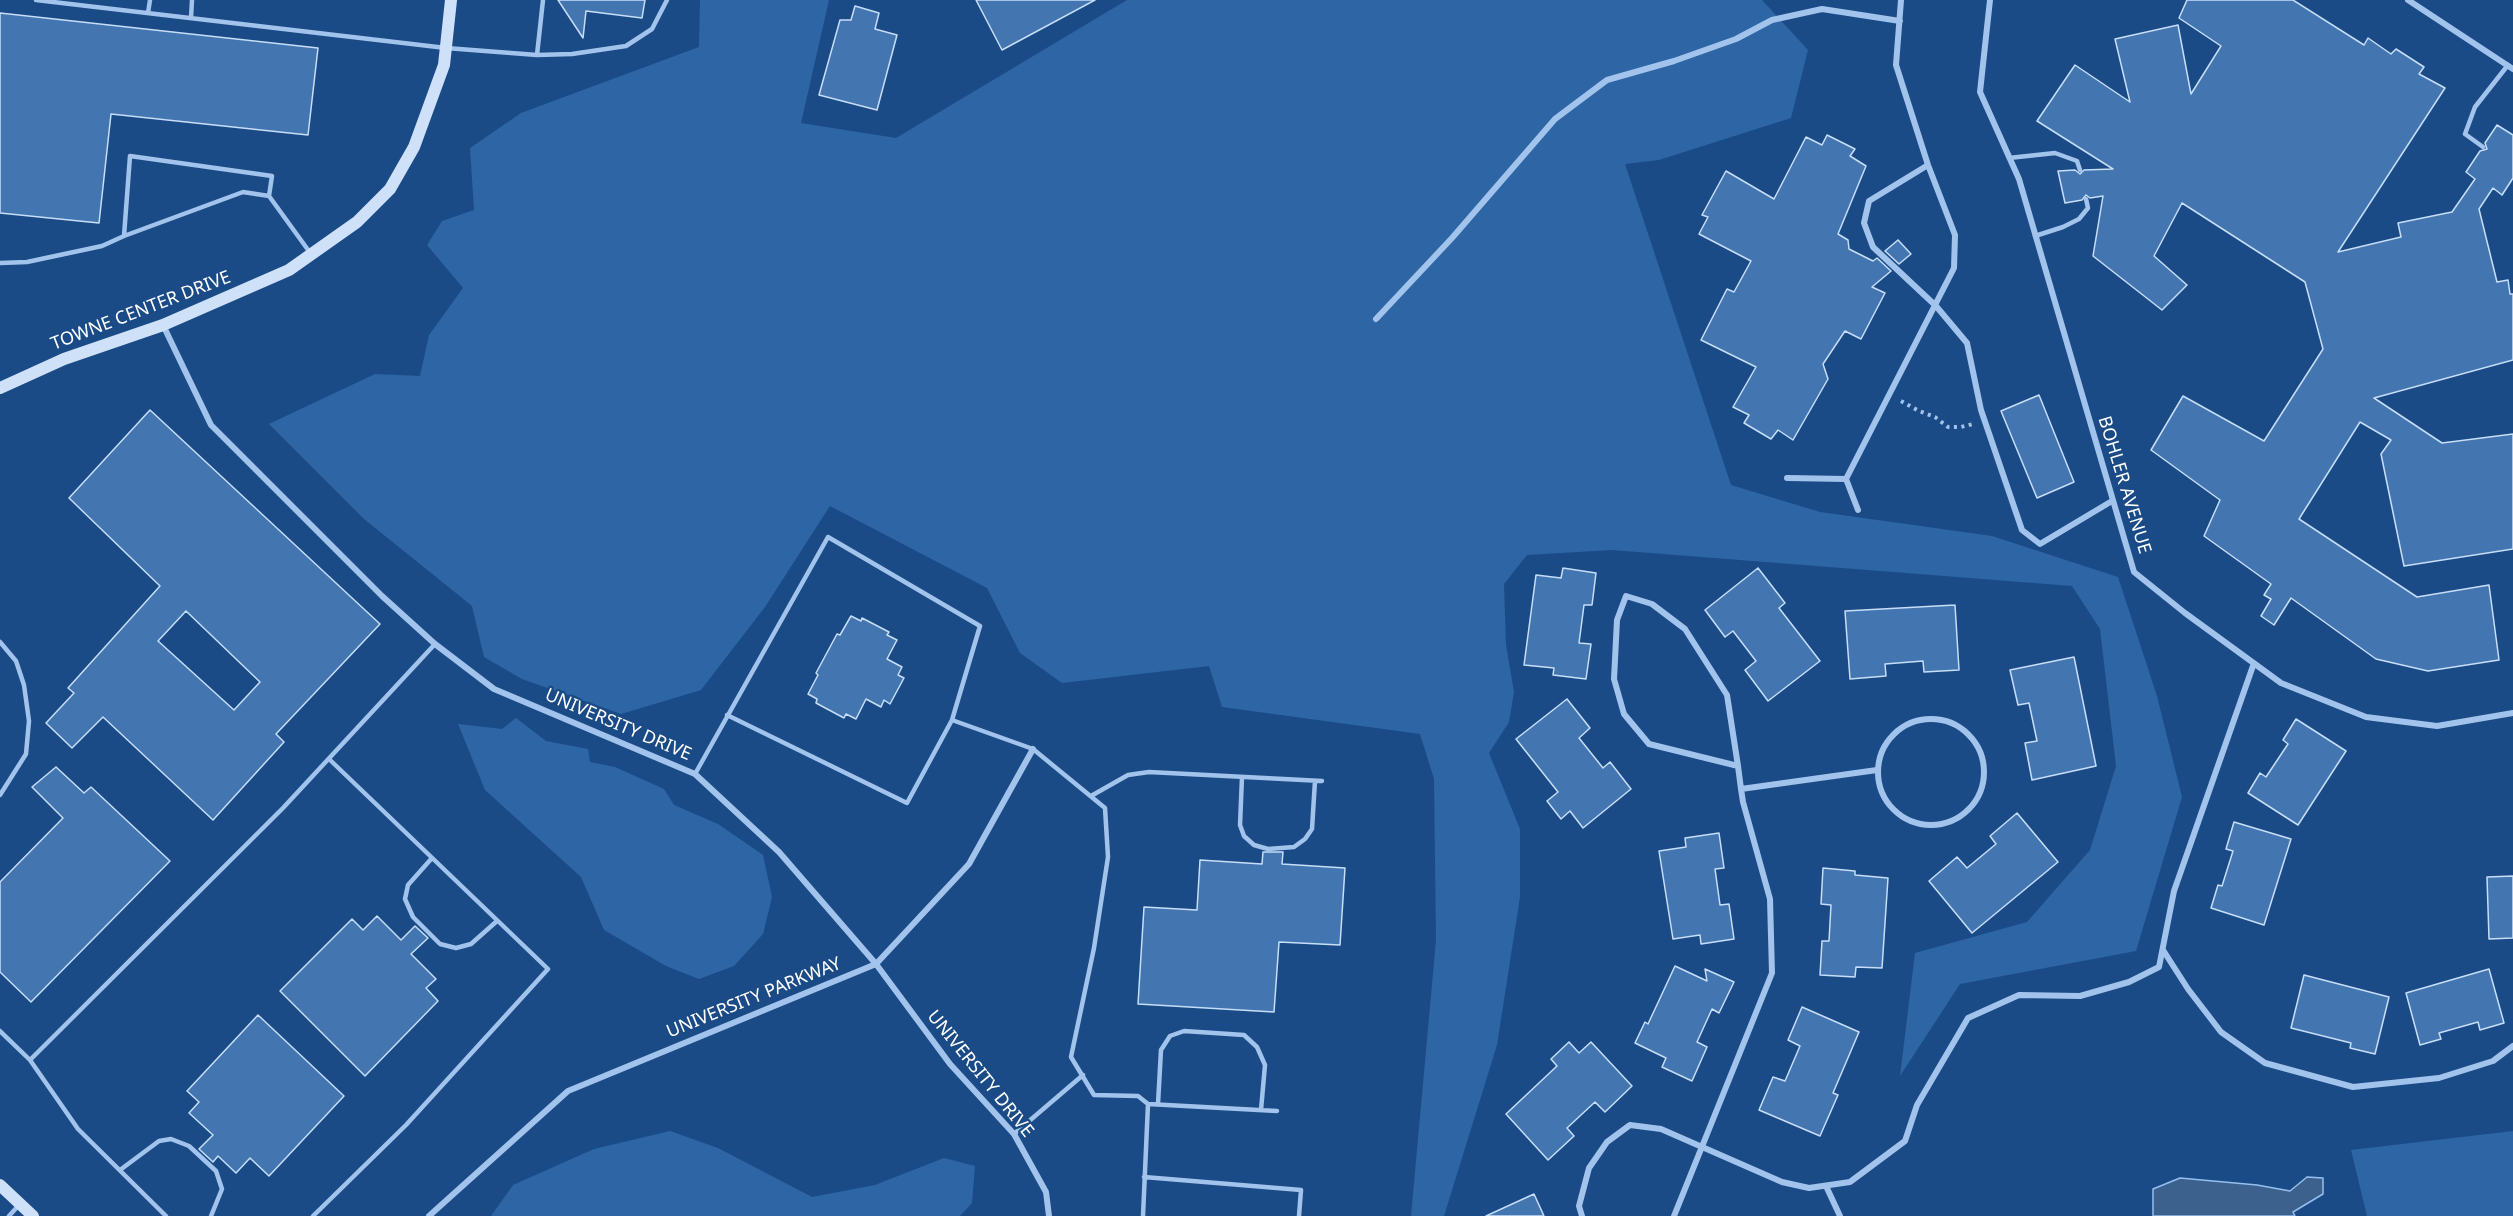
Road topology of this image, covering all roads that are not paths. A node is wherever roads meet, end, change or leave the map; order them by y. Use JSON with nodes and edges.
{"nodes":[{"id":1,"x":36,"y":0,"type":"edge"},
{"id":2,"x":150,"y":0,"type":"edge"},
{"id":3,"x":192,"y":0,"type":"edge"},
{"id":4,"x":451,"y":0,"type":"edge"},
{"id":5,"x":543,"y":0,"type":"edge"},
{"id":6,"x":667,"y":0,"type":"edge"},
{"id":7,"x":1901,"y":0,"type":"edge"},
{"id":8,"x":1989,"y":0,"type":"edge"},
{"id":9,"x":2409,"y":0,"type":"edge"},
{"id":10,"x":148,"y":13,"type":"junction"},
{"id":11,"x":191,"y":18,"type":"junction"},
{"id":12,"x":1900,"y":21,"type":"junction"},
{"id":13,"x":446,"y":48,"type":"junction"},
{"id":14,"x":537,"y":55,"type":"junction"},
{"id":15,"x":2510,"y":67,"type":"edge"},
{"id":16,"x":2483,"y":147,"type":"dead end"},
{"id":17,"x":2009,"y":158,"type":"junction"},
{"id":18,"x":1928,"y":165,"type":"junction"},
{"id":19,"x":2080,"y":170,"type":"dead end"},
{"id":20,"x":269,"y":196,"type":"junction"},
{"id":21,"x":2086,"y":199,"type":"dead end"},
{"id":22,"x":124,"y":236,"type":"junction"},
{"id":23,"x":2035,"y":236,"type":"junction"},
{"id":24,"x":311,"y":254,"type":"junction"},
{"id":25,"x":0,"y":263,"type":"edge"},
{"id":26,"x":1936,"y":306,"type":"junction"},
{"id":27,"x":1376,"y":320,"type":"dead end"},
{"id":28,"x":163,"y":325,"type":"junction"},
{"id":29,"x":0,"y":388,"type":"edge"},
{"id":30,"x":1787,"y":478,"type":"dead end"},
{"id":31,"x":1846,"y":479,"type":"junction"},
{"id":32,"x":2112,"y":501,"type":"junction"},
{"id":33,"x":1858,"y":510,"type":"dead end"},
{"id":34,"x":0,"y":642,"type":"edge"},
{"id":35,"x":435,"y":644,"type":"junction"},
{"id":36,"x":2254,"y":663,"type":"junction"},
{"id":37,"x":2513,"y":713,"type":"edge"},
{"id":38,"x":727,"y":716,"type":"junction"},
{"id":39,"x":952,"y":720,"type":"junction"},
{"id":40,"x":1033,"y":749,"type":"junction"},
{"id":41,"x":329,"y":759,"type":"junction"},
{"id":42,"x":1738,"y":766,"type":"junction"},
{"id":43,"x":1877,"y":770,"type":"junction"},
{"id":44,"x":695,"y":774,"type":"junction"},
{"id":45,"x":1242,"y":777,"type":"junction"},
{"id":46,"x":1741,"y":789,"type":"junction"},
{"id":47,"x":0,"y":795,"type":"edge"},
{"id":48,"x":1090,"y":796,"type":"junction"},
{"id":49,"x":432,"y":858,"type":"junction"},
{"id":50,"x":497,"y":921,"type":"junction"},
{"id":51,"x":2163,"y":950,"type":"junction"},
{"id":52,"x":876,"y":964,"type":"junction"},
{"id":53,"x":0,"y":1031,"type":"edge"},
{"id":54,"x":2513,"y":1046,"type":"edge"},
{"id":55,"x":30,"y":1060,"type":"junction"},
{"id":56,"x":1083,"y":1075,"type":"junction"},
{"id":57,"x":1148,"y":1104,"type":"junction"},
{"id":58,"x":1158,"y":1104,"type":"junction"},
{"id":59,"x":1261,"y":1110,"type":"junction"},
{"id":60,"x":1277,"y":1112,"type":"dead end"},
{"id":61,"x":1014,"y":1134,"type":"junction"},
{"id":62,"x":1700,"y":1147,"type":"junction"},
{"id":63,"x":120,"y":1170,"type":"junction"},
{"id":64,"x":1144,"y":1177,"type":"junction"},
{"id":65,"x":0,"y":1185,"type":"edge"},
{"id":66,"x":1826,"y":1186,"type":"junction"},
{"id":67,"x":20,"y":1204,"type":"junction"},
{"id":68,"x":9,"y":1216,"type":"edge"},
{"id":69,"x":33,"y":1216,"type":"edge"},
{"id":70,"x":166,"y":1216,"type":"edge"},
{"id":71,"x":211,"y":1216,"type":"edge"},
{"id":72,"x":313,"y":1216,"type":"edge"},
{"id":73,"x":429,"y":1216,"type":"edge"},
{"id":74,"x":1049,"y":1216,"type":"edge"},
{"id":75,"x":1143,"y":1216,"type":"edge"},
{"id":76,"x":1299,"y":1216,"type":"edge"},
{"id":77,"x":1582,"y":1216,"type":"edge"},
{"id":78,"x":1674,"y":1216,"type":"edge"},
{"id":79,"x":1840,"y":1216,"type":"edge"}],
"edges":[{"from":1,"to":10,"type":"lane"},
{"from":2,"to":10,"type":"lane"},
{"from":3,"to":11,"type":"lane"},
{"from":4,"to":13,"type":"main road","name":"TOWNE CENTER DRIVE"},
{"from":5,"to":14,"type":"lane"},
{"from":6,"to":14,"type":"lane"},
{"from":7,"to":12,"type":"street"},
{"from":8,"to":17,"type":"street","name":"BOHLER AVENUE"},
{"from":9,"to":15,"type":"street"},
{"from":10,"to":11,"type":"lane"},
{"from":11,"to":13,"type":"lane"},
{"from":12,"to":18,"type":"street"},
{"from":12,"to":27,"type":"street"},
{"from":13,"to":14,"type":"lane"},
{"from":13,"to":24,"type":"main road","name":"TOWNE CENTER DRIVE"},
{"from":15,"to":16,"type":"lane"},
{"from":17,"to":19,"type":"lane"},
{"from":17,"to":23,"type":"street","name":"BOHLER AVENUE"},
{"from":18,"to":26,"type":"street"},
{"from":18,"to":26,"type":"street"},
{"from":20,"to":22,"type":"lane"},
{"from":20,"to":22,"type":"lane"},
{"from":20,"to":24,"type":"lane"},
{"from":21,"to":23,"type":"lane"},
{"from":22,"to":25,"type":"lane"},
{"from":23,"to":32,"type":"street","name":"BOHLER AVENUE"},
{"from":24,"to":28,"type":"main road","name":"TOWNE CENTER DRIVE"},
{"from":26,"to":31,"type":"street"},
{"from":26,"to":32,"type":"street"},
{"from":28,"to":29,"type":"main road","name":"TOWNE CENTER DRIVE"},
{"from":28,"to":35,"type":"street","name":"UNIVERSITY DRIVE"},
{"from":30,"to":31,"type":"street"},
{"from":31,"to":33,"type":"street"},
{"from":32,"to":36,"type":"street","name":"BOHLER AVENUE"},
{"from":34,"to":47,"type":"lane"},
{"from":35,"to":41,"type":"lane"},
{"from":35,"to":44,"type":"street","name":"UNIVERSITY DRIVE"},
{"from":36,"to":37,"type":"street","name":"BOHLER AVENUE"},
{"from":36,"to":51,"type":"street"},
{"from":38,"to":39,"type":"lane"},
{"from":38,"to":39,"type":"lane"},
{"from":38,"to":44,"type":"lane"},
{"from":39,"to":40,"type":"lane"},
{"from":40,"to":48,"type":"lane"},
{"from":40,"to":52,"type":"street","name":"UNIVERSITY PARKWAY"},
{"from":41,"to":49,"type":"lane"},
{"from":41,"to":55,"type":"lane"},
{"from":42,"to":42,"type":"street"},
{"from":42,"to":46,"type":"street"},
{"from":43,"to":43,"type":"street"},
{"from":43,"to":46,"type":"street"},
{"from":44,"to":52,"type":"street","name":"UNIVERSITY DRIVE"},
{"from":45,"to":45,"type":"lane"},
{"from":45,"to":48,"type":"lane"},
{"from":46,"to":62,"type":"street"},
{"from":48,"to":56,"type":"lane"},
{"from":49,"to":50,"type":"lane"},
{"from":49,"to":50,"type":"lane"},
{"from":50,"to":72,"type":"lane"},
{"from":51,"to":54,"type":"street"},
{"from":51,"to":66,"type":"street"},
{"from":52,"to":61,"type":"street","name":"UNIVERSITY DRIVE"},
{"from":52,"to":73,"type":"street","name":"UNIVERSITY PARKWAY"},
{"from":53,"to":55,"type":"lane"},
{"from":55,"to":63,"type":"lane"},
{"from":56,"to":57,"type":"lane"},
{"from":56,"to":61,"type":"lane"},
{"from":57,"to":58,"type":"lane"},
{"from":57,"to":64,"type":"lane"},
{"from":58,"to":59,"type":"lane"},
{"from":58,"to":59,"type":"lane"},
{"from":59,"to":60,"type":"lane"},
{"from":61,"to":74,"type":"street","name":"UNIVERSITY DRIVE"},
{"from":62,"to":66,"type":"street"},
{"from":62,"to":77,"type":"street"},
{"from":62,"to":78,"type":"street"},
{"from":63,"to":70,"type":"lane"},
{"from":63,"to":71,"type":"lane"},
{"from":64,"to":75,"type":"lane"},
{"from":64,"to":76,"type":"lane"},
{"from":65,"to":67,"type":"main road"},
{"from":66,"to":79,"type":"street"},
{"from":67,"to":68,"type":"lane"},
{"from":67,"to":69,"type":"main road"}]}
